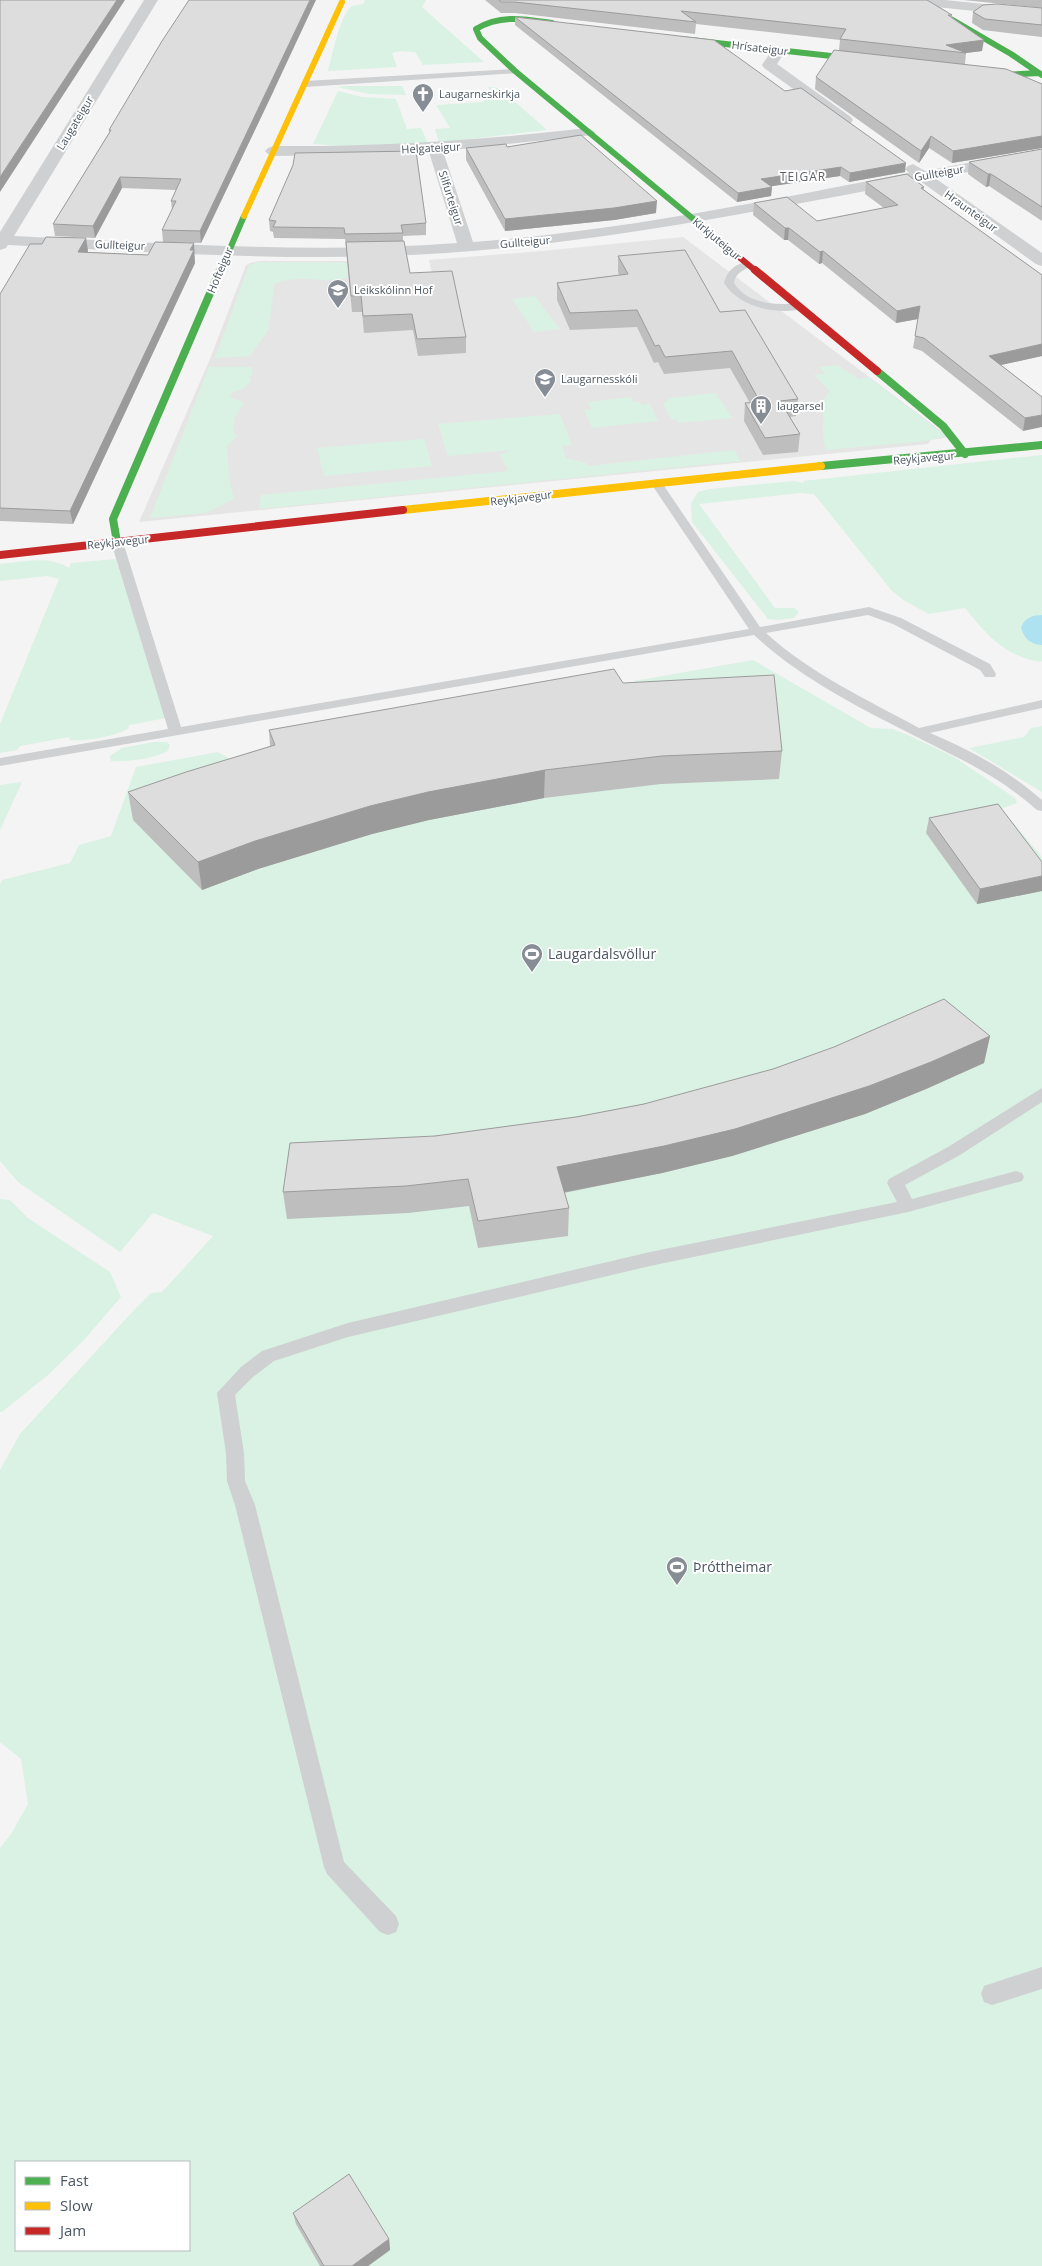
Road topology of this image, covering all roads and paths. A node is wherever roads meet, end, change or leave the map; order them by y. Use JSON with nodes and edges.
{"nodes":[{"id":1,"x":150,"y":0,"type":"edge"},
{"id":2,"x":915,"y":0,"type":"edge"},
{"id":3,"x":936,"y":1,"type":"edge"},
{"id":4,"x":342,"y":2,"type":"dead end"},
{"id":5,"x":998,"y":9,"type":"junction"},
{"id":6,"x":1042,"y":14,"type":"edge"},
{"id":7,"x":965,"y":20,"type":"junction"},
{"id":8,"x":567,"y":25,"type":"edge"},
{"id":9,"x":673,"y":38,"type":"edge"},
{"id":10,"x":779,"y":50,"type":"junction"},
{"id":11,"x":1011,"y":54,"type":"junction"},
{"id":12,"x":876,"y":61,"type":"edge"},
{"id":13,"x":515,"y":70,"type":"junction"},
{"id":14,"x":973,"y":72,"type":"edge"},
{"id":15,"x":1040,"y":74,"type":"edge"},
{"id":16,"x":305,"y":84,"type":"junction"},
{"id":17,"x":856,"y":127,"type":"edge"},
{"id":18,"x":588,"y":132,"type":"junction"},
{"id":19,"x":435,"y":148,"type":"junction"},
{"id":20,"x":273,"y":151,"type":"junction"},
{"id":21,"x":1042,"y":154,"type":"edge"},
{"id":22,"x":903,"y":161,"type":"edge"},
{"id":23,"x":922,"y":176,"type":"junction"},
{"id":24,"x":693,"y":219,"type":"junction"},
{"id":25,"x":1,"y":242,"type":"edge"},
{"id":26,"x":467,"y":247,"type":"junction"},
{"id":27,"x":229,"y":250,"type":"junction"},
{"id":28,"x":1042,"y":261,"type":"edge"},
{"id":29,"x":748,"y":264,"type":"junction"},
{"id":30,"x":799,"y":307,"type":"junction"},
{"id":31,"x":1042,"y":445,"type":"edge"},
{"id":32,"x":965,"y":454,"type":"junction"},
{"id":33,"x":656,"y":482,"type":"junction"},
{"id":34,"x":117,"y":542,"type":"junction"},
{"id":35,"x":0,"y":555,"type":"edge"},
{"id":36,"x":757,"y":631,"type":"junction"},
{"id":37,"x":990,"y":674,"type":"dead end"},
{"id":38,"x":1042,"y":704,"type":"edge"},
{"id":39,"x":176,"y":732,"type":"junction"},
{"id":40,"x":916,"y":732,"type":"junction"},
{"id":41,"x":0,"y":762,"type":"edge"},
{"id":42,"x":1042,"y":807,"type":"edge"},
{"id":43,"x":1042,"y":1094,"type":"edge"},
{"id":44,"x":1016,"y":1177,"type":"dead end"},
{"id":45,"x":908,"y":1206,"type":"junction"},
{"id":46,"x":388,"y":1924,"type":"dead end"},
{"id":47,"x":1042,"y":1978,"type":"edge"},
{"id":48,"x":992,"y":1994,"type":"dead end"}],
"edges":[{"from":1,"to":25,"type":"street","name":"Laugateigur"},
{"from":2,"to":3,"type":"street"},
{"from":2,"to":11,"type":"street"},
{"from":3,"to":5,"type":"street"},
{"from":3,"to":7,"type":"street"},
{"from":4,"to":16,"type":"street","name":"Hofteigur"},
{"from":5,"to":6,"type":"street"},
{"from":5,"to":7,"type":"street"},
{"from":7,"to":11,"type":"street"},
{"from":8,"to":13,"type":"street","name":"Kirkjuteigur"},
{"from":9,"to":10,"type":"street","name":"Hrísateigur"},
{"from":10,"to":12,"type":"street","name":"Hrísateigur"},
{"from":10,"to":17,"type":"street"},
{"from":11,"to":15,"type":"street"},
{"from":13,"to":16,"type":"lane"},
{"from":13,"to":18,"type":"street","name":"Kirkjuteigur"},
{"from":14,"to":15,"type":"street"},
{"from":16,"to":20,"type":"street","name":"Hofteigur"},
{"from":18,"to":19,"type":"street","name":"Helgateigur"},
{"from":18,"to":24,"type":"street","name":"Kirkjuteigur"},
{"from":19,"to":20,"type":"street","name":"Helgateigur"},
{"from":19,"to":26,"type":"street","name":"Silfurteigur"},
{"from":20,"to":27,"type":"street","name":"Hofteigur"},
{"from":21,"to":23,"type":"street","name":"Gullteigur"},
{"from":22,"to":23,"type":"street","name":"Hraunteigur"},
{"from":23,"to":24,"type":"street","name":"Gullteigur"},
{"from":23,"to":28,"type":"street","name":"Hraunteigur"},
{"from":24,"to":26,"type":"street","name":"Gullteigur"},
{"from":24,"to":29,"type":"street","name":"Kirkjuteigur"},
{"from":25,"to":27,"type":"street","name":"Gullteigur"},
{"from":26,"to":27,"type":"street","name":"Gullteigur"},
{"from":27,"to":34,"type":"street","name":"Hofteigur"},
{"from":29,"to":30,"type":"street","name":"Kirkjuteigur"},
{"from":29,"to":30,"type":"lane"},
{"from":30,"to":32,"type":"street","name":"Kirkjuteigur"},
{"from":31,"to":32,"type":"street","name":"Reykjavegur"},
{"from":32,"to":33,"type":"street","name":"Reykjavegur"},
{"from":33,"to":34,"type":"street","name":"Reykjavegur"},
{"from":33,"to":36,"type":"lane"},
{"from":34,"to":35,"type":"street","name":"Reykjavegur"},
{"from":34,"to":39,"type":"lane"},
{"from":36,"to":37,"type":"lane"},
{"from":36,"to":39,"type":"lane"},
{"from":36,"to":40,"type":"lane"},
{"from":38,"to":40,"type":"lane"},
{"from":39,"to":41,"type":"lane"},
{"from":40,"to":42,"type":"lane"},
{"from":43,"to":45,"type":"lane"},
{"from":44,"to":45,"type":"lane"},
{"from":45,"to":46,"type":"lane"},
{"from":47,"to":48,"type":"lane"}]}
